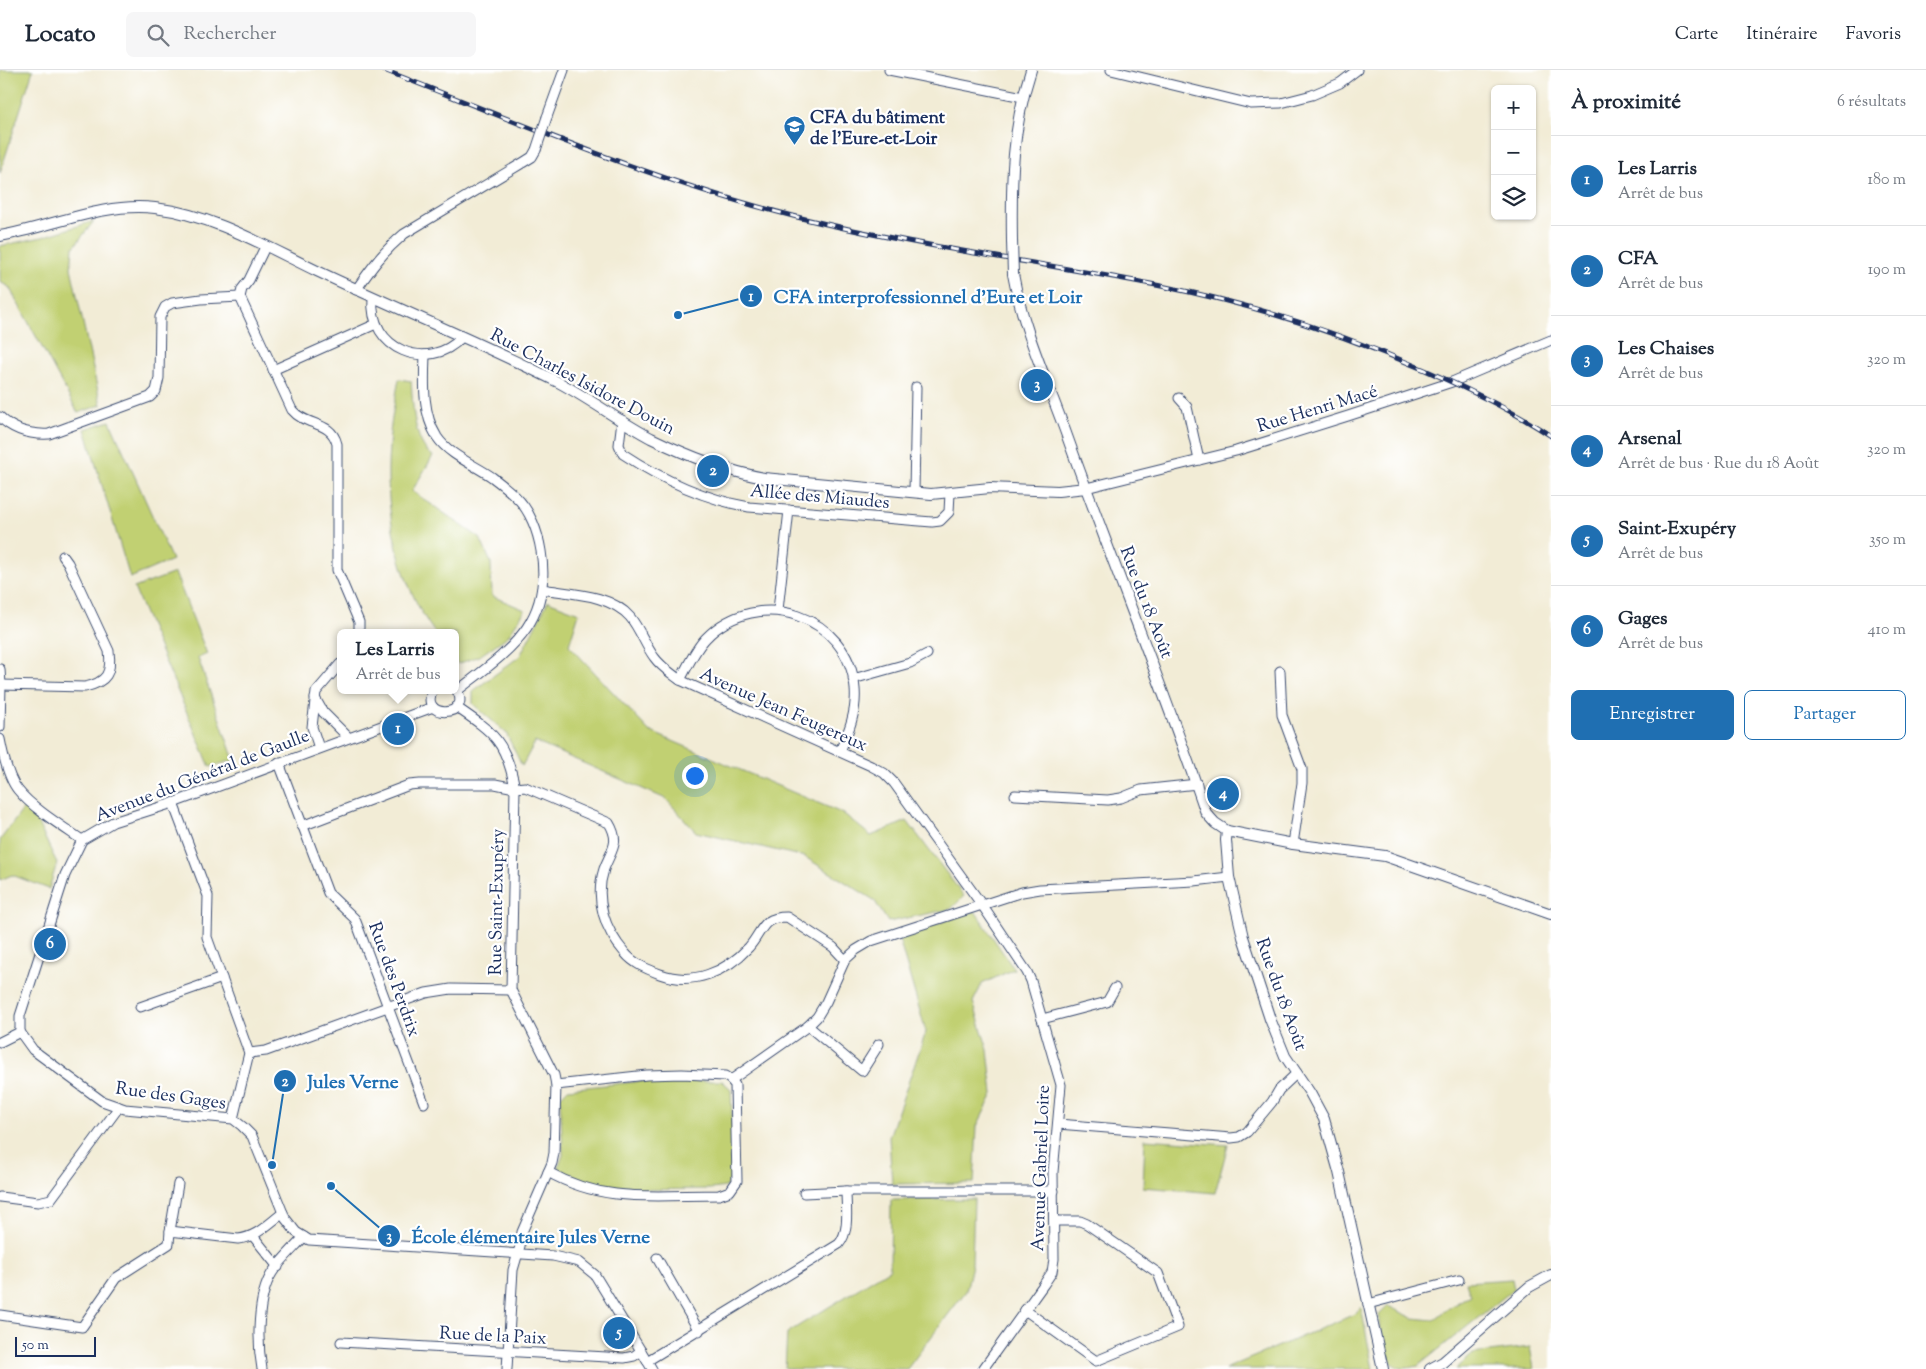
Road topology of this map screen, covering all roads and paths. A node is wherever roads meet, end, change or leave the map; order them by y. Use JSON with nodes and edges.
{"nodes":[{"id":1,"x":564,"y":70,"type":"edge"},
{"id":2,"x":889,"y":70,"type":"edge"},
{"id":3,"x":1031,"y":70,"type":"edge"},
{"id":4,"x":1111,"y":70,"type":"edge"},
{"id":5,"x":1357,"y":70,"type":"edge"},
{"id":6,"x":1023,"y":96,"type":"junction"},
{"id":7,"x":0,"y":236,"type":"edge"},
{"id":8,"x":265,"y":246,"type":"junction"},
{"id":9,"x":356,"y":290,"type":"junction"},
{"id":10,"x":240,"y":297,"type":"junction"},
{"id":11,"x":373,"y":298,"type":"junction"},
{"id":12,"x":376,"y":324,"type":"junction"},
{"id":13,"x":462,"y":337,"type":"junction"},
{"id":14,"x":1551,"y":340,"type":"edge"},
{"id":15,"x":425,"y":355,"type":"junction"},
{"id":16,"x":273,"y":370,"type":"junction"},
{"id":17,"x":916,"y":387,"type":"dead end"},
{"id":18,"x":1183,"y":397,"type":"dead end"},
{"id":19,"x":0,"y":417,"type":"edge"},
{"id":20,"x":622,"y":420,"type":"junction"},
{"id":21,"x":1199,"y":460,"type":"junction"},
{"id":22,"x":1086,"y":488,"type":"junction"},
{"id":23,"x":914,"y":492,"type":"junction"},
{"id":24,"x":950,"y":493,"type":"junction"},
{"id":25,"x":788,"y":510,"type":"junction"},
{"id":26,"x":63,"y":556,"type":"dead end"},
{"id":27,"x":542,"y":589,"type":"junction"},
{"id":28,"x":778,"y":610,"type":"junction"},
{"id":29,"x":359,"y":629,"type":"edge"},
{"id":30,"x":928,"y":654,"type":"dead end"},
{"id":31,"x":0,"y":668,"type":"edge"},
{"id":32,"x":337,"y":668,"type":"edge"},
{"id":33,"x":1280,"y":671,"type":"dead end"},
{"id":34,"x":853,"y":679,"type":"junction"},
{"id":35,"x":680,"y":680,"type":"junction"},
{"id":36,"x":1,"y":685,"type":"junction"},
{"id":37,"x":459,"y":688,"type":"edge"},
{"id":38,"x":432,"y":694,"type":"edge"},
{"id":39,"x":457,"y":694,"type":"edge"},
{"id":40,"x":315,"y":698,"type":"junction"},
{"id":41,"x":433,"y":707,"type":"junction"},
{"id":42,"x":456,"y":707,"type":"junction"},
{"id":43,"x":0,"y":727,"type":"edge"},
{"id":44,"x":348,"y":737,"type":"junction"},
{"id":45,"x":0,"y":739,"type":"edge"},
{"id":46,"x":319,"y":748,"type":"junction"},
{"id":47,"x":840,"y":751,"type":"junction"},
{"id":48,"x":279,"y":763,"type":"junction"},
{"id":49,"x":1196,"y":784,"type":"junction"},
{"id":50,"x":515,"y":788,"type":"junction"},
{"id":51,"x":1015,"y":795,"type":"dead end"},
{"id":52,"x":173,"y":803,"type":"junction"},
{"id":53,"x":302,"y":826,"type":"junction"},
{"id":54,"x":1227,"y":831,"type":"junction"},
{"id":55,"x":82,"y":840,"type":"junction"},
{"id":56,"x":1293,"y":844,"type":"junction"},
{"id":57,"x":1229,"y":877,"type":"junction"},
{"id":58,"x":982,"y":905,"type":"junction"},
{"id":59,"x":1551,"y":914,"type":"edge"},
{"id":60,"x":845,"y":960,"type":"junction"},
{"id":61,"x":222,"y":978,"type":"junction"},
{"id":62,"x":1115,"y":988,"type":"dead end"},
{"id":63,"x":511,"y":990,"type":"junction"},
{"id":64,"x":140,"y":1007,"type":"dead end"},
{"id":65,"x":388,"y":1007,"type":"junction"},
{"id":66,"x":1042,"y":1019,"type":"junction"},
{"id":67,"x":808,"y":1026,"type":"junction"},
{"id":68,"x":20,"y":1032,"type":"junction"},
{"id":69,"x":0,"y":1042,"type":"edge"},
{"id":70,"x":879,"y":1044,"type":"dead end"},
{"id":71,"x":249,"y":1053,"type":"junction"},
{"id":72,"x":1297,"y":1072,"type":"junction"},
{"id":73,"x":731,"y":1080,"type":"junction"},
{"id":74,"x":556,"y":1085,"type":"junction"},
{"id":75,"x":424,"y":1103,"type":"dead end"},
{"id":76,"x":119,"y":1107,"type":"junction"},
{"id":77,"x":232,"y":1119,"type":"junction"},
{"id":78,"x":1058,"y":1124,"type":"junction"},
{"id":79,"x":548,"y":1172,"type":"junction"},
{"id":80,"x":178,"y":1184,"type":"dead end"},
{"id":81,"x":846,"y":1191,"type":"junction"},
{"id":82,"x":1054,"y":1191,"type":"junction"},
{"id":83,"x":804,"y":1193,"type":"dead end"},
{"id":84,"x":0,"y":1197,"type":"edge"},
{"id":85,"x":283,"y":1212,"type":"junction"},
{"id":86,"x":1054,"y":1221,"type":"junction"},
{"id":87,"x":170,"y":1231,"type":"junction"},
{"id":88,"x":253,"y":1236,"type":"junction"},
{"id":89,"x":304,"y":1237,"type":"junction"},
{"id":90,"x":517,"y":1254,"type":"junction"},
{"id":91,"x":657,"y":1258,"type":"dead end"},
{"id":92,"x":278,"y":1267,"type":"junction"},
{"id":93,"x":1551,"y":1275,"type":"edge"},
{"id":94,"x":1459,"y":1280,"type":"dead end"},
{"id":95,"x":1368,"y":1304,"type":"junction"},
{"id":96,"x":1025,"y":1310,"type":"junction"},
{"id":97,"x":0,"y":1314,"type":"edge"},
{"id":98,"x":699,"y":1330,"type":"junction"},
{"id":99,"x":341,"y":1342,"type":"dead end"},
{"id":100,"x":641,"y":1351,"type":"junction"},
{"id":101,"x":508,"y":1352,"type":"junction"},
{"id":102,"x":650,"y":1365,"type":"edge"},
{"id":103,"x":1386,"y":1368,"type":"edge"},
{"id":104,"x":262,"y":1369,"type":"edge"},
{"id":105,"x":507,"y":1369,"type":"edge"},
{"id":106,"x":983,"y":1369,"type":"edge"},
{"id":107,"x":1430,"y":1369,"type":"edge"}],
"edges":[{"from":1,"to":9,"type":"street","bridge":true},
{"from":2,"to":6,"type":"street"},
{"from":3,"to":6,"type":"street","name":"Rue du 18 Août"},
{"from":4,"to":5,"type":"street"},
{"from":6,"to":22,"type":"street","name":"Rue du 18 Août","bridge":true},
{"from":7,"to":8,"type":"street","name":"Rue Charles Isidore Douin"},
{"from":8,"to":9,"type":"street","name":"Rue Charles Isidore Douin"},
{"from":8,"to":10,"type":"street"},
{"from":9,"to":11,"type":"street","name":"Rue Charles Isidore Douin"},
{"from":10,"to":16,"type":"street"},
{"from":10,"to":19,"type":"street"},
{"from":11,"to":12,"type":"street"},
{"from":11,"to":13,"type":"street","name":"Rue Charles Isidore Douin"},
{"from":12,"to":15,"type":"street"},
{"from":12,"to":16,"type":"street"},
{"from":13,"to":15,"type":"street"},
{"from":13,"to":20,"type":"street","name":"Rue Charles Isidore Douin"},
{"from":14,"to":21,"type":"street","name":"Rue Henri Macé"},
{"from":15,"to":27,"type":"street"},
{"from":16,"to":29,"type":"street"},
{"from":17,"to":23,"type":"street"},
{"from":18,"to":21,"type":"street"},
{"from":20,"to":23,"type":"street","name":"Rue Charles Isidore Douin"},
{"from":20,"to":25,"type":"street","name":"Allée des Miaudes"},
{"from":21,"to":22,"type":"street","name":"Rue Henri Macé"},
{"from":22,"to":24,"type":"street","name":"Rue Charles Isidore Douin"},
{"from":22,"to":49,"type":"street","name":"Rue du 18 Août"},
{"from":23,"to":24,"type":"street","name":"Rue Charles Isidore Douin"},
{"from":24,"to":25,"type":"street","name":"Allée des Miaudes"},
{"from":25,"to":28,"type":"street"},
{"from":26,"to":36,"type":"street"},
{"from":27,"to":35,"type":"street","name":"Avenue Jean Feugereux"},
{"from":27,"to":37,"type":"street"},
{"from":28,"to":34,"type":"street"},
{"from":28,"to":35,"type":"street"},
{"from":30,"to":34,"type":"street"},
{"from":31,"to":36,"type":"street"},
{"from":32,"to":40,"type":"street"},
{"from":33,"to":56,"type":"street"},
{"from":34,"to":47,"type":"street"},
{"from":35,"to":47,"type":"street","name":"Avenue Jean Feugereux"},
{"from":36,"to":43,"type":"street"},
{"from":38,"to":41,"type":"street"},
{"from":39,"to":42,"type":"street"},
{"from":40,"to":44,"type":"street"},
{"from":40,"to":46,"type":"street"},
{"from":41,"to":42,"type":"street"},
{"from":41,"to":44,"type":"street","name":"Avenue du Général de Gaulle"},
{"from":42,"to":50,"type":"street","name":"Rue Saint-Exupéry"},
{"from":44,"to":46,"type":"street","name":"Avenue du Général de Gaulle"},
{"from":45,"to":55,"type":"street"},
{"from":46,"to":48,"type":"street","name":"Avenue du Général de Gaulle"},
{"from":47,"to":58,"type":"street","name":"Avenue Jean Feugereux"},
{"from":48,"to":52,"type":"street","name":"Avenue du Général de Gaulle"},
{"from":48,"to":53,"type":"street","name":"Rue des Perdrix"},
{"from":49,"to":51,"type":"street"},
{"from":49,"to":54,"type":"street","name":"Rue du 18 Août"},
{"from":50,"to":53,"type":"street"},
{"from":50,"to":60,"type":"street"},
{"from":50,"to":63,"type":"street","name":"Rue Saint-Exupéry"},
{"from":52,"to":55,"type":"street","name":"Avenue du Général de Gaulle"},
{"from":52,"to":61,"type":"street"},
{"from":53,"to":65,"type":"street","name":"Rue des Perdrix"},
{"from":54,"to":56,"type":"street"},
{"from":54,"to":57,"type":"street","name":"Rue du 18 Août"},
{"from":55,"to":68,"type":"street","name":"Avenue du Général de Gaulle"},
{"from":56,"to":59,"type":"street"},
{"from":57,"to":58,"type":"street"},
{"from":57,"to":72,"type":"street","name":"Rue du 18 Août"},
{"from":58,"to":60,"type":"street"},
{"from":58,"to":66,"type":"street","name":"Avenue Gabriel Loire"},
{"from":60,"to":67,"type":"street"},
{"from":61,"to":64,"type":"street"},
{"from":61,"to":71,"type":"street"},
{"from":62,"to":66,"type":"street"},
{"from":63,"to":65,"type":"street"},
{"from":63,"to":74,"type":"street","name":"Rue Saint-Exupéry"},
{"from":65,"to":71,"type":"street"},
{"from":65,"to":75,"type":"street","name":"Rue des Perdrix"},
{"from":66,"to":78,"type":"street","name":"Avenue Gabriel Loire"},
{"from":67,"to":70,"type":"street"},
{"from":67,"to":73,"type":"street"},
{"from":68,"to":69,"type":"street"},
{"from":68,"to":76,"type":"street","name":"Rue des Gages"},
{"from":71,"to":77,"type":"street"},
{"from":72,"to":78,"type":"street"},
{"from":72,"to":95,"type":"street","name":"Rue du 18 Août"},
{"from":73,"to":74,"type":"street"},
{"from":73,"to":79,"type":"street"},
{"from":74,"to":79,"type":"street","name":"Rue Saint-Exupéry"},
{"from":76,"to":77,"type":"street","name":"Rue des Gages"},
{"from":76,"to":84,"type":"street"},
{"from":77,"to":85,"type":"street","name":"Rue des Gages"},
{"from":78,"to":82,"type":"street","name":"Avenue Gabriel Loire"},
{"from":79,"to":90,"type":"street","name":"Rue Saint-Exupéry"},
{"from":80,"to":87,"type":"street"},
{"from":81,"to":82,"type":"street"},
{"from":81,"to":83,"type":"street"},
{"from":81,"to":98,"type":"street"},
{"from":82,"to":86,"type":"street","name":"Avenue Gabriel Loire"},
{"from":85,"to":88,"type":"street"},
{"from":85,"to":89,"type":"street","name":"Rue des Gages"},
{"from":86,"to":96,"type":"street","name":"Avenue Gabriel Loire"},
{"from":86,"to":96,"type":"street"},
{"from":87,"to":88,"type":"street"},
{"from":87,"to":97,"type":"street"},
{"from":88,"to":92,"type":"street"},
{"from":89,"to":90,"type":"street"},
{"from":89,"to":92,"type":"street"},
{"from":90,"to":100,"type":"street"},
{"from":90,"to":101,"type":"street","name":"Rue Saint-Exupéry"},
{"from":91,"to":98,"type":"street"},
{"from":92,"to":104,"type":"street"},
{"from":93,"to":107,"type":"street"},
{"from":94,"to":95,"type":"street"},
{"from":95,"to":103,"type":"street","name":"Rue du 18 Août"},
{"from":96,"to":106,"type":"street","name":"Avenue Gabriel Loire"},
{"from":98,"to":102,"type":"street"},
{"from":99,"to":101,"type":"street","name":"Rue de la Paix"},
{"from":100,"to":101,"type":"street","name":"Rue de la Paix"},
{"from":100,"to":102,"type":"street"},
{"from":101,"to":105,"type":"street","name":"Rue Saint-Exupéry"}]}
